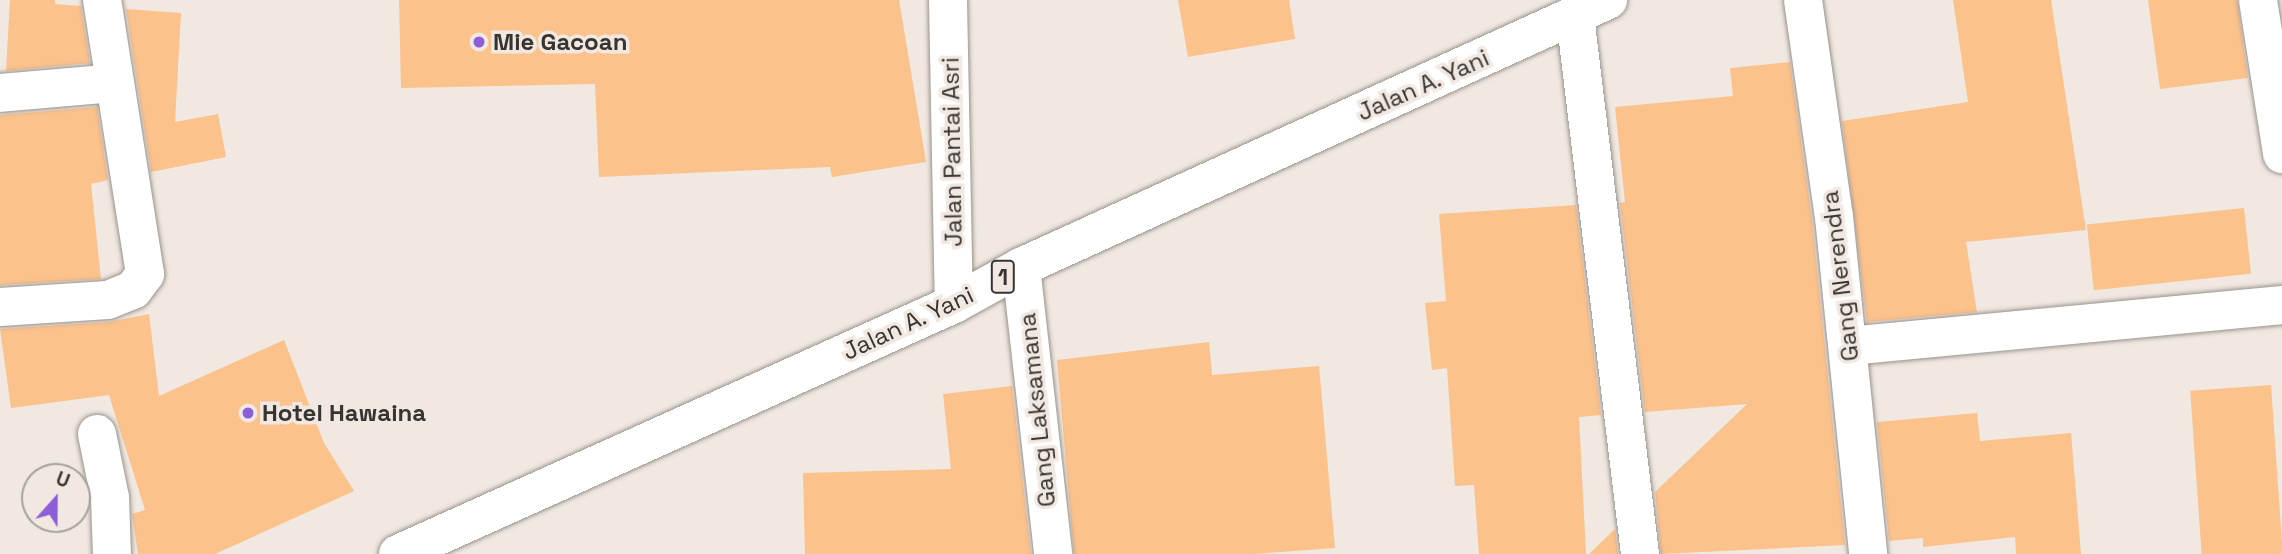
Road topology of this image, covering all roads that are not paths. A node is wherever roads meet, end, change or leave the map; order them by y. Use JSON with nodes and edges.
{"nodes":[{"id":1,"x":102,"y":0,"type":"edge"},
{"id":2,"x":948,"y":0,"type":"edge"},
{"id":3,"x":1803,"y":0,"type":"edge"},
{"id":4,"x":2258,"y":0,"type":"edge"},
{"id":5,"x":1592,"y":8,"type":"edge"},
{"id":6,"x":115,"y":83,"type":"junction"},
{"id":7,"x":0,"y":93,"type":"edge"},
{"id":8,"x":2282,"y":154,"type":"edge"},
{"id":9,"x":1021,"y":267,"type":"junction"},
{"id":10,"x":954,"y":304,"type":"junction"},
{"id":11,"x":2282,"y":305,"type":"edge"},
{"id":12,"x":0,"y":307,"type":"edge"},
{"id":13,"x":1849,"y":346,"type":"junction"},
{"id":14,"x":97,"y":433,"type":"dead end"},
{"id":15,"x":112,"y":554,"type":"edge"},
{"id":16,"x":398,"y":554,"type":"edge"},
{"id":17,"x":1053,"y":554,"type":"edge"},
{"id":18,"x":1640,"y":554,"type":"edge"},
{"id":19,"x":1868,"y":554,"type":"edge"}],
"edges":[{"from":1,"to":6,"type":"main road"},
{"from":2,"to":10,"type":"main road","name":"Jalan Pantai Asri"},
{"from":3,"to":13,"type":"main road","name":"Gang Nerendra"},
{"from":4,"to":8,"type":"main road"},
{"from":5,"to":9,"type":"main road","name":"Jalan A. Yani","number":"1"},
{"from":5,"to":18,"type":"main road"},
{"from":6,"to":7,"type":"main road"},
{"from":6,"to":12,"type":"main road"},
{"from":9,"to":10,"type":"main road","name":"Jalan A. Yani","number":"1"},
{"from":9,"to":17,"type":"main road","name":"Gang Laksamana"},
{"from":10,"to":16,"type":"main road","name":"Jalan A. Yani","number":"1"},
{"from":11,"to":13,"type":"main road"},
{"from":13,"to":19,"type":"main road","name":"Gang Nerendra"},
{"from":14,"to":15,"type":"main road"}]}
